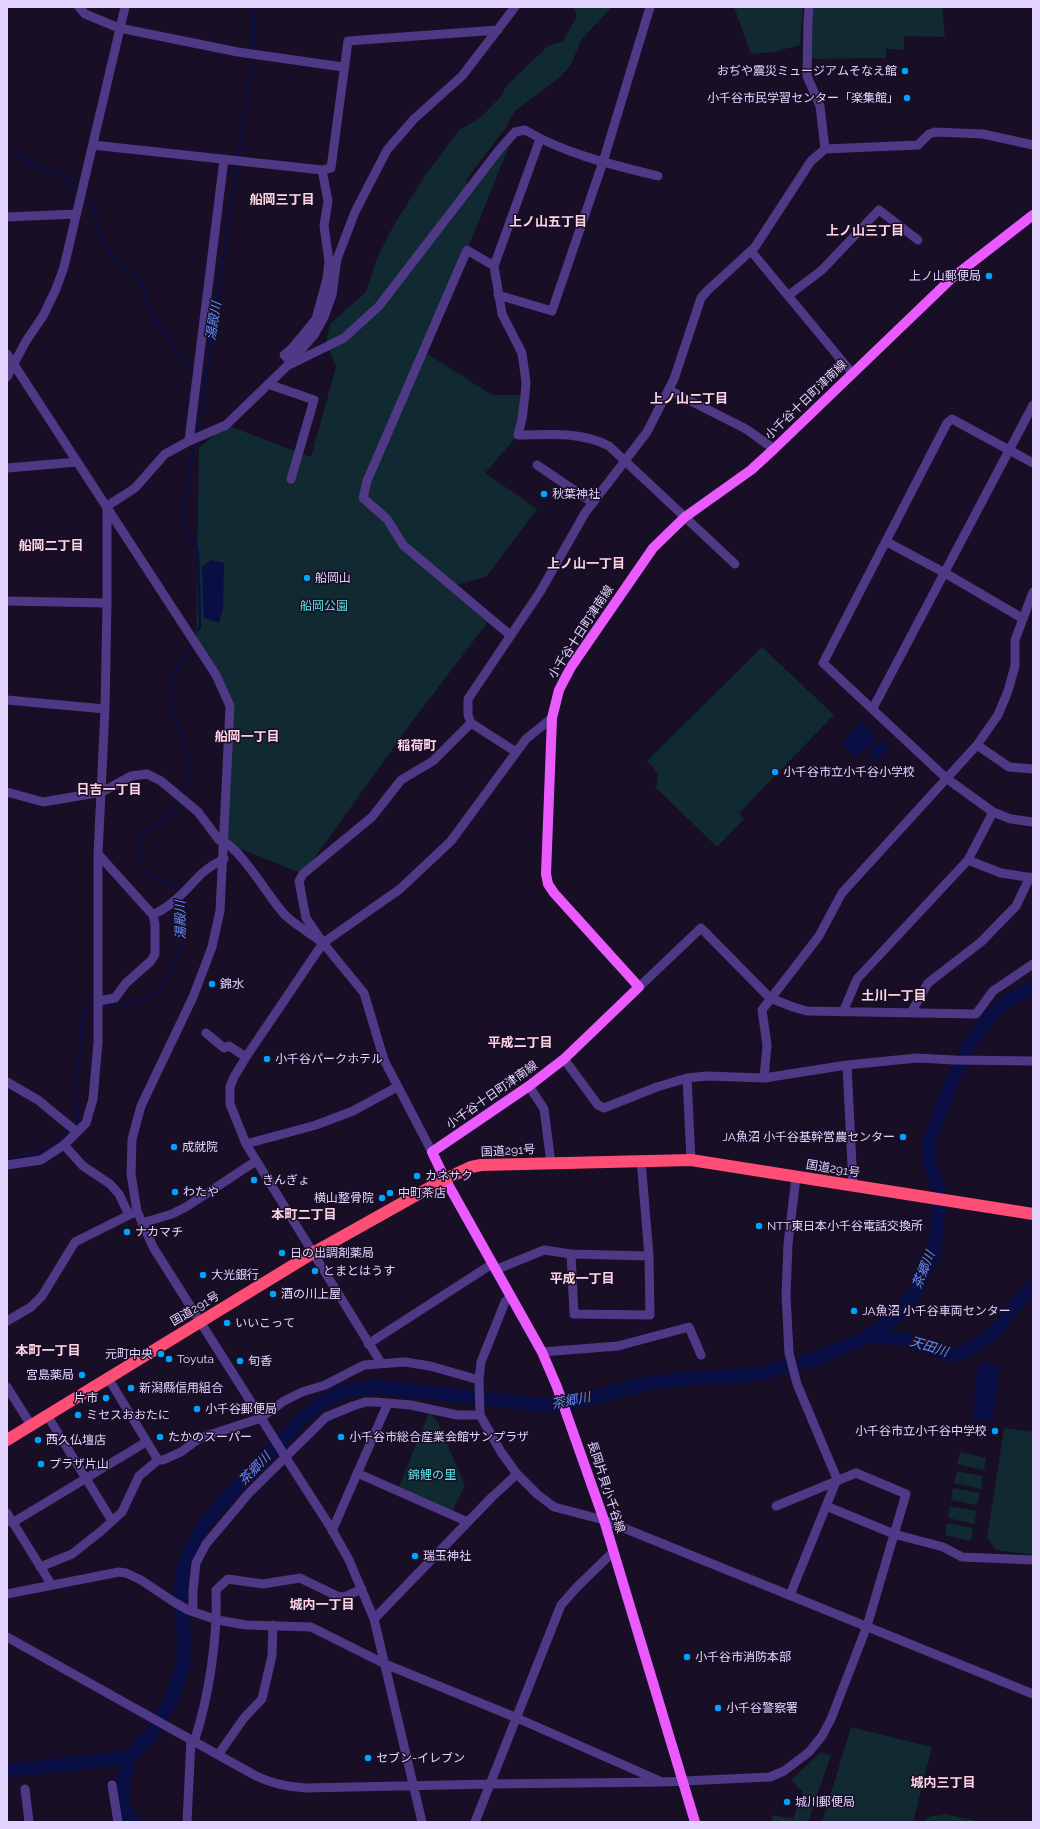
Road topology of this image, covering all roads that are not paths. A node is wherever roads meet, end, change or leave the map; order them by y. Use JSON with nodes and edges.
{"nodes":[{"id":1,"x":79,"y":7,"type":"edge"},
{"id":2,"x":125,"y":7,"type":"edge"},
{"id":3,"x":515,"y":7,"type":"edge"},
{"id":4,"x":650,"y":7,"type":"edge"},
{"id":5,"x":809,"y":7,"type":"edge"},
{"id":6,"x":119,"y":28,"type":"junction"},
{"id":7,"x":498,"y":30,"type":"junction"},
{"id":8,"x":343,"y":68,"type":"junction"},
{"id":9,"x":540,"y":139,"type":"junction"},
{"id":10,"x":93,"y":145,"type":"junction"},
{"id":11,"x":1033,"y":145,"type":"edge"},
{"id":12,"x":825,"y":149,"type":"junction"},
{"id":13,"x":224,"y":159,"type":"junction"},
{"id":14,"x":603,"y":162,"type":"junction"},
{"id":15,"x":322,"y":170,"type":"junction"},
{"id":16,"x":658,"y":176,"type":"dead end"},
{"id":17,"x":76,"y":214,"type":"junction"},
{"id":18,"x":1033,"y":215,"type":"edge"},
{"id":19,"x":7,"y":217,"type":"edge"},
{"id":20,"x":918,"y":240,"type":"dead end"},
{"id":21,"x":751,"y":251,"type":"junction"},
{"id":22,"x":494,"y":266,"type":"junction"},
{"id":23,"x":498,"y":295,"type":"junction"},
{"id":24,"x":789,"y":295,"type":"junction"},
{"id":25,"x":7,"y":354,"type":"edge"},
{"id":26,"x":13,"y":364,"type":"junction"},
{"id":27,"x":288,"y":364,"type":"junction"},
{"id":28,"x":852,"y":373,"type":"junction"},
{"id":29,"x":7,"y":377,"type":"edge"},
{"id":30,"x":268,"y":384,"type":"junction"},
{"id":31,"x":669,"y":390,"type":"junction"},
{"id":32,"x":1033,"y":405,"type":"edge"},
{"id":33,"x":190,"y":440,"type":"junction"},
{"id":34,"x":774,"y":449,"type":"junction"},
{"id":35,"x":1009,"y":451,"type":"junction"},
{"id":36,"x":626,"y":461,"type":"junction"},
{"id":37,"x":77,"y":462,"type":"junction"},
{"id":38,"x":1033,"y":463,"type":"edge"},
{"id":39,"x":537,"y":465,"type":"dead end"},
{"id":40,"x":7,"y":468,"type":"edge"},
{"id":41,"x":291,"y":479,"type":"dead end"},
{"id":42,"x":593,"y":503,"type":"junction"},
{"id":43,"x":107,"y":506,"type":"junction"},
{"id":44,"x":685,"y":517,"type":"junction"},
{"id":45,"x":887,"y":542,"type":"junction"},
{"id":46,"x":735,"y":564,"type":"dead end"},
{"id":47,"x":946,"y":573,"type":"junction"},
{"id":48,"x":1033,"y":592,"type":"edge"},
{"id":49,"x":7,"y":601,"type":"edge"},
{"id":50,"x":107,"y":604,"type":"junction"},
{"id":51,"x":1022,"y":618,"type":"junction"},
{"id":52,"x":510,"y":635,"type":"junction"},
{"id":53,"x":7,"y":700,"type":"edge"},
{"id":54,"x":873,"y":708,"type":"junction"},
{"id":55,"x":105,"y":709,"type":"junction"},
{"id":56,"x":552,"y":718,"type":"junction"},
{"id":57,"x":471,"y":723,"type":"junction"},
{"id":58,"x":977,"y":745,"type":"junction"},
{"id":59,"x":516,"y":752,"type":"junction"},
{"id":60,"x":1033,"y":769,"type":"edge"},
{"id":61,"x":946,"y":778,"type":"junction"},
{"id":62,"x":7,"y":792,"type":"edge"},
{"id":63,"x":102,"y":792,"type":"junction"},
{"id":64,"x":993,"y":812,"type":"junction"},
{"id":65,"x":1033,"y":822,"type":"edge"},
{"id":66,"x":225,"y":841,"type":"junction"},
{"id":67,"x":98,"y":854,"type":"junction"},
{"id":68,"x":224,"y":859,"type":"junction"},
{"id":69,"x":968,"y":860,"type":"junction"},
{"id":70,"x":1031,"y":877,"type":"edge"},
{"id":71,"x":153,"y":915,"type":"junction"},
{"id":72,"x":323,"y":943,"type":"junction"},
{"id":73,"x":1033,"y":964,"type":"edge"},
{"id":74,"x":639,"y":987,"type":"junction"},
{"id":75,"x":770,"y":998,"type":"junction"},
{"id":76,"x":98,"y":1004,"type":"junction"},
{"id":77,"x":843,"y":1012,"type":"junction"},
{"id":78,"x":911,"y":1013,"type":"junction"},
{"id":79,"x":206,"y":1033,"type":"dead end"},
{"id":80,"x":246,"y":1057,"type":"junction"},
{"id":81,"x":564,"y":1059,"type":"junction"},
{"id":82,"x":1033,"y":1061,"type":"edge"},
{"id":83,"x":847,"y":1066,"type":"junction"},
{"id":84,"x":687,"y":1078,"type":"junction"},
{"id":85,"x":764,"y":1078,"type":"junction"},
{"id":86,"x":7,"y":1082,"type":"edge"},
{"id":87,"x":529,"y":1086,"type":"junction"},
{"id":88,"x":397,"y":1087,"type":"junction"},
{"id":89,"x":74,"y":1130,"type":"junction"},
{"id":90,"x":246,"y":1144,"type":"junction"},
{"id":91,"x":64,"y":1145,"type":"junction"},
{"id":92,"x":432,"y":1152,"type":"junction"},
{"id":93,"x":641,"y":1160,"type":"junction"},
{"id":94,"x":690,"y":1160,"type":"junction"},
{"id":95,"x":256,"y":1161,"type":"junction"},
{"id":96,"x":551,"y":1163,"type":"junction"},
{"id":97,"x":7,"y":1165,"type":"edge"},
{"id":98,"x":796,"y":1177,"type":"junction"},
{"id":99,"x":445,"y":1179,"type":"junction"},
{"id":100,"x":853,"y":1186,"type":"junction"},
{"id":101,"x":133,"y":1213,"type":"junction"},
{"id":102,"x":1033,"y":1214,"type":"edge"},
{"id":103,"x":142,"y":1223,"type":"junction"},
{"id":104,"x":313,"y":1253,"type":"junction"},
{"id":105,"x":570,"y":1254,"type":"junction"},
{"id":106,"x":649,"y":1256,"type":"junction"},
{"id":107,"x":493,"y":1267,"type":"junction"},
{"id":108,"x":511,"y":1296,"type":"junction"},
{"id":109,"x":7,"y":1321,"type":"edge"},
{"id":110,"x":201,"y":1321,"type":"junction"},
{"id":111,"x":368,"y":1344,"type":"junction"},
{"id":112,"x":542,"y":1352,"type":"junction"},
{"id":113,"x":701,"y":1355,"type":"dead end"},
{"id":114,"x":381,"y":1363,"type":"junction"},
{"id":115,"x":108,"y":1378,"type":"junction"},
{"id":116,"x":479,"y":1380,"type":"junction"},
{"id":117,"x":7,"y":1387,"type":"edge"},
{"id":118,"x":388,"y":1403,"type":"junction"},
{"id":119,"x":480,"y":1413,"type":"junction"},
{"id":120,"x":47,"y":1415,"type":"junction"},
{"id":121,"x":261,"y":1418,"type":"junction"},
{"id":122,"x":31,"y":1425,"type":"junction"},
{"id":123,"x":7,"y":1440,"type":"edge"},
{"id":124,"x":146,"y":1442,"type":"junction"},
{"id":125,"x":158,"y":1460,"type":"junction"},
{"id":126,"x":357,"y":1473,"type":"junction"},
{"id":127,"x":517,"y":1474,"type":"junction"},
{"id":128,"x":86,"y":1478,"type":"junction"},
{"id":129,"x":837,"y":1479,"type":"junction"},
{"id":130,"x":776,"y":1506,"type":"dead end"},
{"id":131,"x":826,"y":1506,"type":"junction"},
{"id":132,"x":7,"y":1513,"type":"edge"},
{"id":133,"x":112,"y":1520,"type":"junction"},
{"id":134,"x":604,"y":1520,"type":"junction"},
{"id":135,"x":468,"y":1522,"type":"junction"},
{"id":136,"x":12,"y":1523,"type":"junction"},
{"id":137,"x":332,"y":1531,"type":"junction"},
{"id":138,"x":894,"y":1534,"type":"junction"},
{"id":139,"x":613,"y":1552,"type":"junction"},
{"id":140,"x":1033,"y":1560,"type":"edge"},
{"id":141,"x":40,"y":1567,"type":"junction"},
{"id":142,"x":51,"y":1584,"type":"junction"},
{"id":143,"x":362,"y":1589,"type":"junction"},
{"id":144,"x":7,"y":1594,"type":"edge"},
{"id":145,"x":790,"y":1595,"type":"junction"},
{"id":146,"x":191,"y":1610,"type":"junction"},
{"id":147,"x":374,"y":1619,"type":"junction"},
{"id":148,"x":217,"y":1620,"type":"junction"},
{"id":149,"x":273,"y":1626,"type":"junction"},
{"id":150,"x":867,"y":1626,"type":"junction"},
{"id":151,"x":7,"y":1638,"type":"edge"},
{"id":152,"x":385,"y":1664,"type":"junction"},
{"id":153,"x":1033,"y":1694,"type":"edge"},
{"id":154,"x":517,"y":1718,"type":"junction"},
{"id":155,"x":192,"y":1741,"type":"junction"},
{"id":156,"x":218,"y":1755,"type":"junction"},
{"id":157,"x":682,"y":1781,"type":"junction"},
{"id":158,"x":663,"y":1782,"type":"junction"},
{"id":159,"x":491,"y":1784,"type":"junction"},
{"id":160,"x":112,"y":1785,"type":"dead end"},
{"id":161,"x":412,"y":1785,"type":"junction"},
{"id":162,"x":25,"y":1789,"type":"dead end"},
{"id":163,"x":29,"y":1822,"type":"edge"},
{"id":164,"x":118,"y":1822,"type":"edge"},
{"id":165,"x":187,"y":1822,"type":"edge"},
{"id":166,"x":422,"y":1822,"type":"edge"},
{"id":167,"x":475,"y":1822,"type":"edge"},
{"id":168,"x":695,"y":1822,"type":"edge"}],
"edges":[{"from":1,"to":6,"type":"street"},
{"from":2,"to":6,"type":"street"},
{"from":3,"to":7,"type":"street"},
{"from":4,"to":14,"type":"street"},
{"from":5,"to":12,"type":"street"},
{"from":6,"to":8,"type":"street"},
{"from":6,"to":10,"type":"street"},
{"from":7,"to":8,"type":"street"},
{"from":7,"to":27,"type":"street"},
{"from":8,"to":15,"type":"street"},
{"from":9,"to":14,"type":"street"},
{"from":9,"to":22,"type":"street"},
{"from":9,"to":27,"type":"street"},
{"from":10,"to":13,"type":"street"},
{"from":10,"to":17,"type":"street"},
{"from":11,"to":12,"type":"street"},
{"from":12,"to":21,"type":"street"},
{"from":13,"to":15,"type":"street"},
{"from":13,"to":33,"type":"street"},
{"from":14,"to":16,"type":"street"},
{"from":14,"to":23,"type":"street"},
{"from":15,"to":27,"type":"street"},
{"from":17,"to":19,"type":"street"},
{"from":17,"to":26,"type":"street"},
{"from":18,"to":28,"type":"main road","name":"小千谷十日町津南線"},
{"from":20,"to":24,"type":"street"},
{"from":21,"to":24,"type":"street"},
{"from":21,"to":31,"type":"street"},
{"from":22,"to":23,"type":"street"},
{"from":22,"to":52,"type":"street"},
{"from":23,"to":36,"type":"street"},
{"from":24,"to":28,"type":"street"},
{"from":25,"to":26,"type":"street"},
{"from":26,"to":29,"type":"street"},
{"from":26,"to":37,"type":"street"},
{"from":27,"to":30,"type":"street"},
{"from":28,"to":34,"type":"main road","name":"小千谷十日町津南線"},
{"from":30,"to":33,"type":"street"},
{"from":30,"to":41,"type":"street"},
{"from":31,"to":34,"type":"street"},
{"from":31,"to":36,"type":"street"},
{"from":32,"to":35,"type":"street"},
{"from":33,"to":43,"type":"street"},
{"from":34,"to":44,"type":"main road","name":"小千谷十日町津南線"},
{"from":35,"to":38,"type":"street"},
{"from":35,"to":45,"type":"street"},
{"from":35,"to":47,"type":"street"},
{"from":36,"to":42,"type":"street"},
{"from":36,"to":44,"type":"street"},
{"from":37,"to":40,"type":"street"},
{"from":37,"to":43,"type":"street"},
{"from":39,"to":42,"type":"street"},
{"from":42,"to":52,"type":"street"},
{"from":43,"to":50,"type":"street"},
{"from":43,"to":66,"type":"street"},
{"from":44,"to":46,"type":"street"},
{"from":44,"to":56,"type":"main road","name":"小千谷十日町津南線"},
{"from":45,"to":47,"type":"street"},
{"from":45,"to":54,"type":"street"},
{"from":47,"to":51,"type":"street"},
{"from":47,"to":54,"type":"street"},
{"from":48,"to":51,"type":"street"},
{"from":49,"to":50,"type":"street"},
{"from":50,"to":55,"type":"street"},
{"from":51,"to":58,"type":"street"},
{"from":52,"to":57,"type":"street"},
{"from":53,"to":55,"type":"street"},
{"from":54,"to":61,"type":"street"},
{"from":55,"to":63,"type":"street"},
{"from":56,"to":59,"type":"street"},
{"from":56,"to":74,"type":"main road","name":"小千谷十日町津南線"},
{"from":57,"to":59,"type":"street"},
{"from":57,"to":72,"type":"street"},
{"from":58,"to":60,"type":"street"},
{"from":58,"to":61,"type":"street"},
{"from":59,"to":72,"type":"street"},
{"from":61,"to":64,"type":"street"},
{"from":61,"to":75,"type":"street"},
{"from":62,"to":63,"type":"street"},
{"from":63,"to":66,"type":"street"},
{"from":63,"to":67,"type":"street"},
{"from":64,"to":65,"type":"street"},
{"from":64,"to":69,"type":"street"},
{"from":66,"to":68,"type":"street"},
{"from":66,"to":72,"type":"street"},
{"from":67,"to":71,"type":"street"},
{"from":67,"to":76,"type":"street"},
{"from":68,"to":71,"type":"street"},
{"from":68,"to":101,"type":"street"},
{"from":69,"to":70,"type":"street"},
{"from":69,"to":77,"type":"street"},
{"from":70,"to":78,"type":"street"},
{"from":71,"to":76,"type":"street"},
{"from":72,"to":80,"type":"street"},
{"from":72,"to":88,"type":"street"},
{"from":73,"to":78,"type":"street"},
{"from":74,"to":75,"type":"street"},
{"from":74,"to":81,"type":"main road","name":"小千谷十日町津南線"},
{"from":75,"to":77,"type":"street"},
{"from":75,"to":85,"type":"street"},
{"from":76,"to":89,"type":"street"},
{"from":77,"to":78,"type":"street"},
{"from":79,"to":80,"type":"street"},
{"from":80,"to":90,"type":"street"},
{"from":81,"to":84,"type":"street"},
{"from":81,"to":87,"type":"main road","name":"小千谷十日町津南線"},
{"from":82,"to":83,"type":"street"},
{"from":83,"to":85,"type":"street"},
{"from":83,"to":100,"type":"street"},
{"from":84,"to":85,"type":"street"},
{"from":84,"to":94,"type":"street"},
{"from":86,"to":89,"type":"street"},
{"from":87,"to":92,"type":"main road","name":"小千谷十日町津南線"},
{"from":87,"to":96,"type":"street"},
{"from":88,"to":90,"type":"street"},
{"from":88,"to":92,"type":"street"},
{"from":89,"to":91,"type":"street"},
{"from":90,"to":95,"type":"street"},
{"from":91,"to":97,"type":"street"},
{"from":91,"to":101,"type":"street"},
{"from":92,"to":99,"type":"main road"},
{"from":93,"to":94,"type":"highway","name":"国道291号"},
{"from":93,"to":96,"type":"highway","name":"国道291号"},
{"from":93,"to":106,"type":"street"},
{"from":94,"to":98,"type":"highway","name":"国道291号"},
{"from":95,"to":103,"type":"street"},
{"from":95,"to":104,"type":"street"},
{"from":96,"to":99,"type":"highway","name":"国道291号"},
{"from":98,"to":100,"type":"highway","name":"国道291号"},
{"from":98,"to":129,"type":"street"},
{"from":99,"to":104,"type":"highway","name":"国道291号"},
{"from":99,"to":107,"type":"main road","name":"長岡片貝小千谷線"},
{"from":100,"to":102,"type":"highway","name":"国道291号"},
{"from":101,"to":103,"type":"street"},
{"from":101,"to":109,"type":"street"},
{"from":103,"to":110,"type":"street"},
{"from":104,"to":110,"type":"highway","name":"国道291号"},
{"from":104,"to":111,"type":"street"},
{"from":105,"to":106,"type":"street"},
{"from":105,"to":106,"type":"street"},
{"from":105,"to":107,"type":"street"},
{"from":107,"to":108,"type":"main road","name":"長岡片貝小千谷線"},
{"from":107,"to":111,"type":"street"},
{"from":108,"to":112,"type":"main road","name":"長岡片貝小千谷線"},
{"from":108,"to":116,"type":"street"},
{"from":110,"to":115,"type":"highway","name":"国道291号"},
{"from":110,"to":121,"type":"street"},
{"from":111,"to":114,"type":"street"},
{"from":112,"to":113,"type":"street"},
{"from":112,"to":134,"type":"main road","name":"長岡片貝小千谷線"},
{"from":114,"to":116,"type":"street"},
{"from":114,"to":121,"type":"street"},
{"from":115,"to":120,"type":"highway","name":"国道291号"},
{"from":115,"to":124,"type":"street"},
{"from":116,"to":119,"type":"street"},
{"from":117,"to":122,"type":"street"},
{"from":118,"to":119,"type":"street"},
{"from":118,"to":126,"type":"street"},
{"from":118,"to":146,"type":"street"},
{"from":119,"to":127,"type":"street"},
{"from":120,"to":122,"type":"highway","name":"国道291号"},
{"from":120,"to":128,"type":"street"},
{"from":121,"to":125,"type":"street"},
{"from":121,"to":137,"type":"street","bridge":true},
{"from":122,"to":123,"type":"highway","name":"国道291号"},
{"from":124,"to":125,"type":"street"},
{"from":124,"to":128,"type":"street"},
{"from":125,"to":133,"type":"street"},
{"from":126,"to":135,"type":"street"},
{"from":126,"to":137,"type":"street"},
{"from":127,"to":134,"type":"street"},
{"from":127,"to":135,"type":"street"},
{"from":128,"to":133,"type":"street"},
{"from":128,"to":136,"type":"street"},
{"from":129,"to":130,"type":"street"},
{"from":129,"to":131,"type":"street"},
{"from":129,"to":138,"type":"street"},
{"from":131,"to":138,"type":"street"},
{"from":131,"to":145,"type":"street"},
{"from":132,"to":136,"type":"street"},
{"from":133,"to":141,"type":"street"},
{"from":134,"to":139,"type":"main road","name":"長岡片貝小千谷線"},
{"from":134,"to":145,"type":"street"},
{"from":135,"to":147,"type":"street"},
{"from":136,"to":141,"type":"street"},
{"from":137,"to":143,"type":"street"},
{"from":138,"to":140,"type":"street"},
{"from":138,"to":150,"type":"street"},
{"from":139,"to":154,"type":"street"},
{"from":139,"to":157,"type":"main road","name":"長岡片貝小千谷線"},
{"from":141,"to":142,"type":"street"},
{"from":142,"to":144,"type":"street"},
{"from":142,"to":146,"type":"street"},
{"from":143,"to":147,"type":"street"},
{"from":143,"to":148,"type":"street"},
{"from":145,"to":150,"type":"street"},
{"from":146,"to":148,"type":"street"},
{"from":147,"to":152,"type":"street"},
{"from":148,"to":149,"type":"street"},
{"from":148,"to":155,"type":"street"},
{"from":149,"to":152,"type":"street"},
{"from":149,"to":156,"type":"street"},
{"from":150,"to":153,"type":"street"},
{"from":150,"to":157,"type":"street"},
{"from":151,"to":155,"type":"street"},
{"from":152,"to":154,"type":"street"},
{"from":152,"to":161,"type":"street"},
{"from":154,"to":158,"type":"street"},
{"from":154,"to":159,"type":"street"},
{"from":155,"to":156,"type":"street"},
{"from":155,"to":165,"type":"street"},
{"from":156,"to":161,"type":"street"},
{"from":157,"to":158,"type":"street"},
{"from":157,"to":168,"type":"main road","name":"長岡片貝小千谷線"},
{"from":158,"to":159,"type":"street"},
{"from":159,"to":161,"type":"street"},
{"from":159,"to":167,"type":"street"},
{"from":160,"to":164,"type":"street"},
{"from":161,"to":166,"type":"street"},
{"from":162,"to":163,"type":"street"}]}
